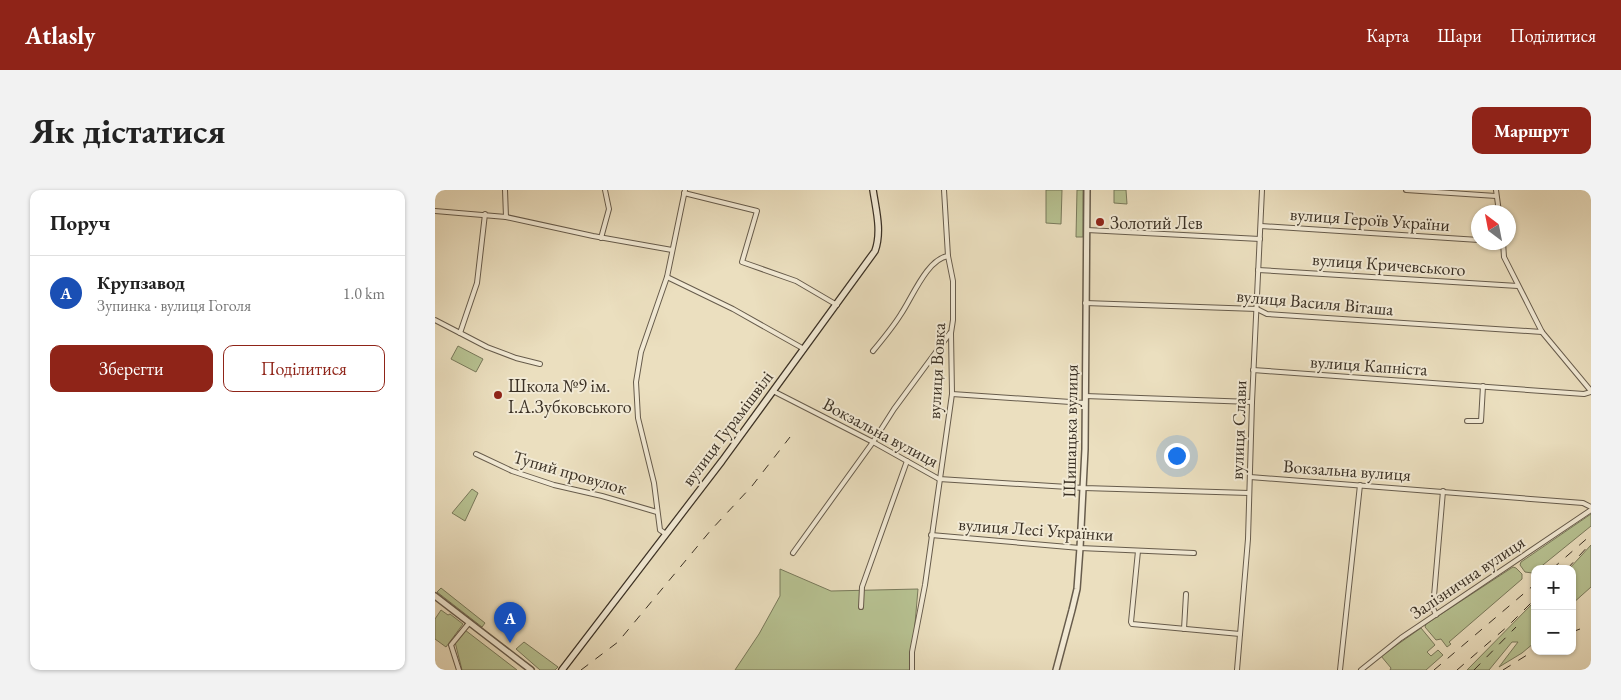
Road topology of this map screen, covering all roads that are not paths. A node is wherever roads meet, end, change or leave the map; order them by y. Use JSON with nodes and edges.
{"nodes":[{"id":1,"x":505,"y":190,"type":"edge"},
{"id":2,"x":605,"y":190,"type":"edge"},
{"id":3,"x":873,"y":190,"type":"edge"},
{"id":4,"x":944,"y":190,"type":"edge"},
{"id":5,"x":1087,"y":190,"type":"edge"},
{"id":6,"x":1262,"y":190,"type":"edge"},
{"id":7,"x":1406,"y":190,"type":"edge"},
{"id":8,"x":1496,"y":190,"type":"edge"},
{"id":9,"x":685,"y":192,"type":"edge"},
{"id":10,"x":1496,"y":196,"type":"junction"},
{"id":11,"x":1498,"y":205,"type":"edge"},
{"id":12,"x":435,"y":211,"type":"edge"},
{"id":13,"x":485,"y":214,"type":"junction"},
{"id":14,"x":506,"y":217,"type":"junction"},
{"id":15,"x":1261,"y":226,"type":"junction"},
{"id":16,"x":1087,"y":230,"type":"junction"},
{"id":17,"x":601,"y":238,"type":"junction"},
{"id":18,"x":1260,"y":239,"type":"junction"},
{"id":19,"x":1471,"y":239,"type":"edge"},
{"id":20,"x":672,"y":250,"type":"junction"},
{"id":21,"x":1504,"y":250,"type":"edge"},
{"id":22,"x":948,"y":256,"type":"junction"},
{"id":23,"x":1259,"y":270,"type":"junction"},
{"id":24,"x":667,"y":277,"type":"junction"},
{"id":25,"x":1518,"y":286,"type":"junction"},
{"id":26,"x":1085,"y":303,"type":"junction"},
{"id":27,"x":837,"y":305,"type":"junction"},
{"id":28,"x":1257,"y":310,"type":"junction"},
{"id":29,"x":435,"y":320,"type":"edge"},
{"id":30,"x":1543,"y":332,"type":"junction"},
{"id":31,"x":460,"y":333,"type":"junction"},
{"id":32,"x":951,"y":333,"type":"junction"},
{"id":33,"x":805,"y":349,"type":"junction"},
{"id":34,"x":873,"y":351,"type":"dead end"},
{"id":35,"x":540,"y":364,"type":"dead end"},
{"id":36,"x":1253,"y":370,"type":"junction"},
{"id":37,"x":1483,"y":386,"type":"junction"},
{"id":38,"x":773,"y":391,"type":"junction"},
{"id":39,"x":1591,"y":391,"type":"edge"},
{"id":40,"x":951,"y":394,"type":"junction"},
{"id":41,"x":1085,"y":396,"type":"junction"},
{"id":42,"x":1252,"y":402,"type":"junction"},
{"id":43,"x":1085,"y":403,"type":"junction"},
{"id":44,"x":1467,"y":420,"type":"dead end"},
{"id":45,"x":873,"y":442,"type":"junction"},
{"id":46,"x":476,"y":454,"type":"dead end"},
{"id":47,"x":907,"y":461,"type":"junction"},
{"id":48,"x":1249,"y":477,"type":"junction"},
{"id":49,"x":939,"y":479,"type":"junction"},
{"id":50,"x":1360,"y":485,"type":"junction"},
{"id":51,"x":1083,"y":488,"type":"junction"},
{"id":52,"x":1443,"y":491,"type":"junction"},
{"id":53,"x":1249,"y":493,"type":"junction"},
{"id":54,"x":1591,"y":508,"type":"edge"},
{"id":55,"x":657,"y":512,"type":"junction"},
{"id":56,"x":666,"y":534,"type":"junction"},
{"id":57,"x":931,"y":535,"type":"junction"},
{"id":58,"x":1080,"y":548,"type":"junction"},
{"id":59,"x":1138,"y":551,"type":"junction"},
{"id":60,"x":793,"y":553,"type":"dead end"},
{"id":61,"x":1194,"y":553,"type":"dead end"},
{"id":62,"x":1186,"y":594,"type":"dead end"},
{"id":63,"x":435,"y":596,"type":"edge"},
{"id":64,"x":861,"y":607,"type":"dead end"},
{"id":65,"x":1436,"y":614,"type":"junction"},
{"id":66,"x":469,"y":623,"type":"junction"},
{"id":67,"x":1184,"y":629,"type":"junction"},
{"id":68,"x":1240,"y":634,"type":"junction"},
{"id":69,"x":459,"y":670,"type":"edge"},
{"id":70,"x":531,"y":670,"type":"edge"},
{"id":71,"x":562,"y":670,"type":"edge"},
{"id":72,"x":912,"y":670,"type":"edge"},
{"id":73,"x":1056,"y":670,"type":"edge"},
{"id":74,"x":1237,"y":670,"type":"edge"},
{"id":75,"x":1340,"y":670,"type":"edge"},
{"id":76,"x":1361,"y":670,"type":"edge"}],
"edges":[{"from":1,"to":14,"type":"street"},
{"from":2,"to":17,"type":"street"},
{"from":3,"to":27,"type":"main road","name":"вулиця Гурамішвілі"},
{"from":4,"to":22,"type":"street","name":"вулиця Вовка"},
{"from":5,"to":16,"type":"street","name":"Шишацька вулиця"},
{"from":6,"to":15,"type":"street","name":"вулиця Слави"},
{"from":7,"to":10,"type":"street"},
{"from":8,"to":10,"type":"street"},
{"from":9,"to":20,"type":"street"},
{"from":9,"to":27,"type":"street"},
{"from":10,"to":11,"type":"street"},
{"from":12,"to":13,"type":"street"},
{"from":13,"to":14,"type":"street"},
{"from":13,"to":31,"type":"street"},
{"from":14,"to":17,"type":"street"},
{"from":15,"to":18,"type":"street","name":"вулиця Слави"},
{"from":15,"to":19,"type":"street","name":"вулиця Героїв України"},
{"from":16,"to":18,"type":"street"},
{"from":16,"to":26,"type":"street","name":"Шишацька вулиця"},
{"from":17,"to":20,"type":"street"},
{"from":18,"to":23,"type":"street","name":"вулиця Слави"},
{"from":20,"to":24,"type":"street"},
{"from":21,"to":25,"type":"street"},
{"from":22,"to":32,"type":"street","name":"вулиця Вовка"},
{"from":22,"to":34,"type":"street"},
{"from":23,"to":25,"type":"street","name":"вулиця Кричевського"},
{"from":23,"to":28,"type":"street","name":"вулиця Слави"},
{"from":24,"to":33,"type":"street"},
{"from":24,"to":55,"type":"street"},
{"from":25,"to":30,"type":"street"},
{"from":26,"to":28,"type":"street","name":"вулиця Василя Віташа"},
{"from":26,"to":41,"type":"street","name":"Шишацька вулиця"},
{"from":27,"to":33,"type":"main road","name":"вулиця Гурамішвілі"},
{"from":28,"to":30,"type":"street","name":"вулиця Василя Віташа"},
{"from":28,"to":36,"type":"street","name":"вулиця Слави"},
{"from":29,"to":31,"type":"street"},
{"from":30,"to":39,"type":"street"},
{"from":31,"to":35,"type":"street"},
{"from":32,"to":40,"type":"street","name":"вулиця Вовка"},
{"from":32,"to":45,"type":"street"},
{"from":33,"to":38,"type":"main road","name":"вулиця Гурамішвілі"},
{"from":36,"to":37,"type":"street","name":"вулиця Капніста"},
{"from":36,"to":42,"type":"street","name":"вулиця Слави"},
{"from":37,"to":39,"type":"street","name":"вулиця Капніста"},
{"from":37,"to":44,"type":"street"},
{"from":38,"to":45,"type":"street","name":"Вокзальна вулиця"},
{"from":38,"to":56,"type":"main road","name":"вулиця Гурамішвілі"},
{"from":40,"to":43,"type":"street"},
{"from":40,"to":49,"type":"street","name":"вулиця Вовка"},
{"from":41,"to":42,"type":"street"},
{"from":41,"to":43,"type":"street","name":"Шишацька вулиця"},
{"from":42,"to":48,"type":"street","name":"вулиця Слави"},
{"from":43,"to":51,"type":"street","name":"Шишацька вулиця"},
{"from":45,"to":47,"type":"street","name":"Вокзальна вулиця"},
{"from":45,"to":60,"type":"street"},
{"from":46,"to":55,"type":"street","name":"Тупий провулок"},
{"from":47,"to":49,"type":"street","name":"Вокзальна вулиця"},
{"from":47,"to":64,"type":"street"},
{"from":48,"to":50,"type":"street","name":"Вокзальна вулиця"},
{"from":48,"to":53,"type":"street","name":"вулиця Слави"},
{"from":49,"to":51,"type":"street","name":"Вокзальна вулиця"},
{"from":49,"to":57,"type":"street","name":"вулиця Вовка"},
{"from":50,"to":52,"type":"street","name":"Вокзальна вулиця"},
{"from":50,"to":75,"type":"street"},
{"from":51,"to":53,"type":"street","name":"Вокзальна вулиця"},
{"from":51,"to":58,"type":"street","name":"Шишацька вулиця"},
{"from":52,"to":54,"type":"street","name":"Вокзальна вулиця"},
{"from":52,"to":65,"type":"street"},
{"from":53,"to":68,"type":"street","name":"вулиця Слави"},
{"from":54,"to":65,"type":"street","name":"Залізнична вулиця"},
{"from":55,"to":56,"type":"street"},
{"from":56,"to":71,"type":"main road","name":"вулиця Гурамішвілі"},
{"from":57,"to":58,"type":"street","name":"вулиця Лесі Українки"},
{"from":57,"to":72,"type":"street","name":"вулиця Вовка"},
{"from":58,"to":59,"type":"street","name":"вулиця Лесі Українки"},
{"from":58,"to":73,"type":"street","name":"Шишацька вулиця"},
{"from":59,"to":61,"type":"street","name":"вулиця Лесі Українки"},
{"from":59,"to":67,"type":"street","name":"вулиця Лесі Українки"},
{"from":62,"to":67,"type":"street"},
{"from":63,"to":66,"type":"street"},
{"from":65,"to":76,"type":"street","name":"Залізнична вулиця"},
{"from":66,"to":69,"type":"street"},
{"from":66,"to":70,"type":"street"},
{"from":67,"to":68,"type":"street","name":"вулиця Лесі Українки"},
{"from":68,"to":74,"type":"street","name":"вулиця Слави"}]}
